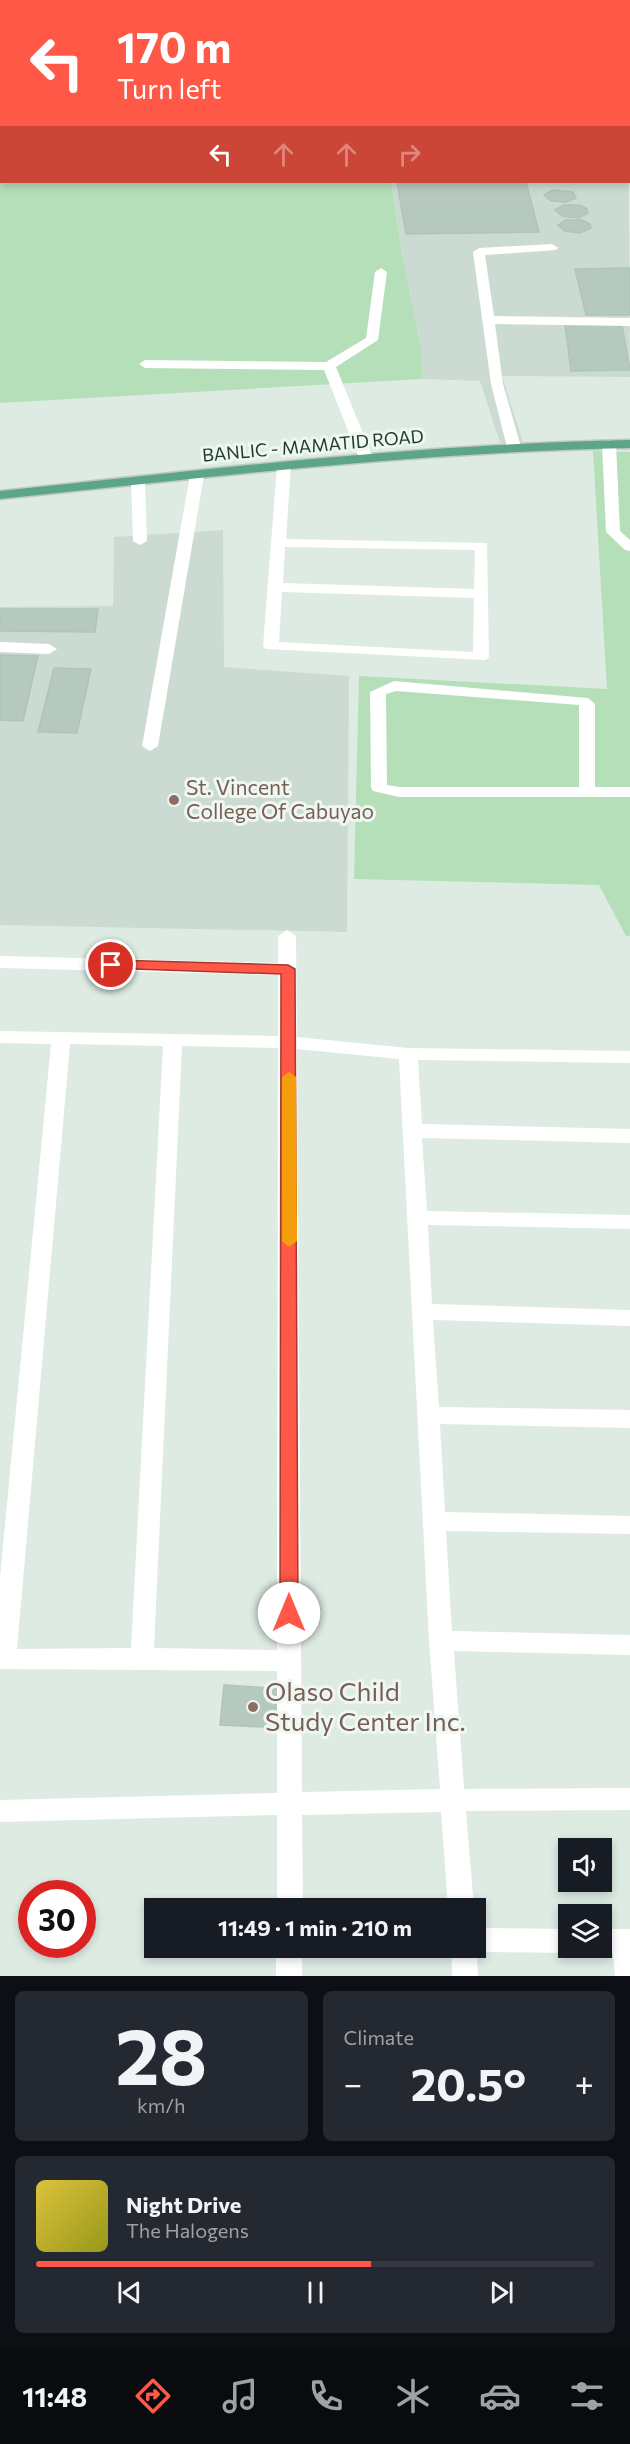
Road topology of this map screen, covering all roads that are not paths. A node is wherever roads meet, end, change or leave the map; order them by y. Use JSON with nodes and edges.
{"nodes":[{"id":1,"x":552,"y":248,"type":"dead end"},
{"id":2,"x":381,"y":272,"type":"dead end"},
{"id":3,"x":490,"y":321,"type":"junction"},
{"id":4,"x":630,"y":322,"type":"edge"},
{"id":5,"x":145,"y":364,"type":"dead end"},
{"id":6,"x":329,"y":366,"type":"junction"},
{"id":7,"x":609,"y":444,"type":"junction"},
{"id":8,"x":630,"y":444,"type":"edge"},
{"id":9,"x":514,"y":447,"type":"junction"},
{"id":10,"x":366,"y":458,"type":"junction"},
{"id":11,"x":284,"y":466,"type":"junction"},
{"id":12,"x":197,"y":475,"type":"junction"},
{"id":13,"x":138,"y":481,"type":"junction"},
{"id":14,"x":0,"y":495,"type":"edge"},
{"id":15,"x":140,"y":541,"type":"dead end"},
{"id":16,"x":280,"y":543,"type":"junction"},
{"id":17,"x":630,"y":547,"type":"edge"},
{"id":18,"x":277,"y":587,"type":"junction"},
{"id":19,"x":480,"y":594,"type":"junction"},
{"id":20,"x":0,"y":647,"type":"edge"},
{"id":21,"x":49,"y":650,"type":"dead end"},
{"id":22,"x":150,"y":746,"type":"dead end"},
{"id":23,"x":588,"y":791,"type":"junction"},
{"id":24,"x":630,"y":792,"type":"edge"},
{"id":25,"x":287,"y":936,"type":"dead end"},
{"id":26,"x":0,"y":962,"type":"edge"},
{"id":27,"x":288,"y":969,"type":"junction"},
{"id":28,"x":0,"y":1037,"type":"edge"},
{"id":29,"x":61,"y":1038,"type":"junction"},
{"id":30,"x":173,"y":1040,"type":"junction"},
{"id":31,"x":289,"y":1042,"type":"junction"},
{"id":32,"x":408,"y":1053,"type":"junction"},
{"id":33,"x":630,"y":1057,"type":"edge"},
{"id":34,"x":412,"y":1131,"type":"junction"},
{"id":35,"x":630,"y":1136,"type":"edge"},
{"id":36,"x":417,"y":1218,"type":"junction"},
{"id":37,"x":630,"y":1222,"type":"edge"},
{"id":38,"x":422,"y":1312,"type":"junction"},
{"id":39,"x":630,"y":1318,"type":"edge"},
{"id":40,"x":428,"y":1415,"type":"junction"},
{"id":41,"x":630,"y":1419,"type":"edge"},
{"id":42,"x":434,"y":1521,"type":"junction"},
{"id":43,"x":630,"y":1525,"type":"edge"},
{"id":44,"x":441,"y":1641,"type":"junction"},
{"id":45,"x":630,"y":1645,"type":"edge"},
{"id":46,"x":142,"y":1658,"type":"junction"},
{"id":47,"x":2,"y":1659,"type":"edge"},
{"id":48,"x":289,"y":1661,"type":"junction"},
{"id":49,"x":452,"y":1798,"type":"junction"},
{"id":50,"x":630,"y":1799,"type":"edge"},
{"id":51,"x":291,"y":1806,"type":"junction"},
{"id":52,"x":0,"y":1812,"type":"edge"},
{"id":53,"x":290,"y":1898,"type":"edge"},
{"id":54,"x":460,"y":1898,"type":"edge"},
{"id":55,"x":486,"y":1940,"type":"edge"},
{"id":56,"x":558,"y":1941,"type":"edge"},
{"id":57,"x":619,"y":1941,"type":"edge"},
{"id":58,"x":289,"y":1958,"type":"edge"},
{"id":59,"x":464,"y":1958,"type":"edge"},
{"id":60,"x":289,"y":1976,"type":"edge"},
{"id":61,"x":465,"y":1976,"type":"edge"},
{"id":62,"x":628,"y":1976,"type":"edge"}],
"edges":[{"from":1,"to":3,"type":"street"},
{"from":2,"to":6,"type":"street"},
{"from":3,"to":4,"type":"street"},
{"from":3,"to":9,"type":"street"},
{"from":5,"to":6,"type":"street"},
{"from":6,"to":10,"type":"street"},
{"from":7,"to":8,"type":"main road","name":"BANLIC - MAMATID ROAD"},
{"from":7,"to":9,"type":"main road","name":"BANLIC - MAMATID ROAD"},
{"from":7,"to":17,"type":"street"},
{"from":9,"to":10,"type":"main road","name":"BANLIC - MAMATID ROAD"},
{"from":10,"to":11,"type":"main road","name":"BANLIC - MAMATID ROAD"},
{"from":11,"to":12,"type":"main road","name":"BANLIC - MAMATID ROAD"},
{"from":11,"to":16,"type":"street"},
{"from":12,"to":13,"type":"main road","name":"BANLIC - MAMATID ROAD"},
{"from":12,"to":22,"type":"street"},
{"from":13,"to":14,"type":"main road","name":"BANLIC - MAMATID ROAD"},
{"from":13,"to":15,"type":"street"},
{"from":16,"to":18,"type":"street"},
{"from":16,"to":19,"type":"street"},
{"from":18,"to":19,"type":"street"},
{"from":18,"to":19,"type":"street"},
{"from":20,"to":21,"type":"street"},
{"from":23,"to":23,"type":"street"},
{"from":23,"to":24,"type":"street"},
{"from":25,"to":27,"type":"street"},
{"from":26,"to":27,"type":"street"},
{"from":27,"to":31,"type":"street"},
{"from":28,"to":29,"type":"street"},
{"from":29,"to":30,"type":"street"},
{"from":29,"to":47,"type":"street"},
{"from":30,"to":31,"type":"street"},
{"from":30,"to":46,"type":"street"},
{"from":31,"to":32,"type":"street"},
{"from":31,"to":48,"type":"street"},
{"from":32,"to":33,"type":"street"},
{"from":32,"to":34,"type":"street"},
{"from":34,"to":35,"type":"street"},
{"from":34,"to":36,"type":"street"},
{"from":36,"to":37,"type":"street"},
{"from":36,"to":38,"type":"street"},
{"from":38,"to":39,"type":"street"},
{"from":38,"to":40,"type":"street"},
{"from":40,"to":41,"type":"street"},
{"from":40,"to":42,"type":"street"},
{"from":42,"to":43,"type":"street"},
{"from":42,"to":44,"type":"street"},
{"from":44,"to":45,"type":"street"},
{"from":44,"to":49,"type":"street"},
{"from":46,"to":47,"type":"street"},
{"from":46,"to":48,"type":"street"},
{"from":48,"to":51,"type":"street"},
{"from":49,"to":50,"type":"street"},
{"from":49,"to":51,"type":"street"},
{"from":49,"to":54,"type":"street"},
{"from":51,"to":52,"type":"street"},
{"from":51,"to":53,"type":"street"},
{"from":55,"to":56,"type":"street"},
{"from":57,"to":62,"type":"street"},
{"from":58,"to":60,"type":"street"},
{"from":59,"to":61,"type":"street"}]}
